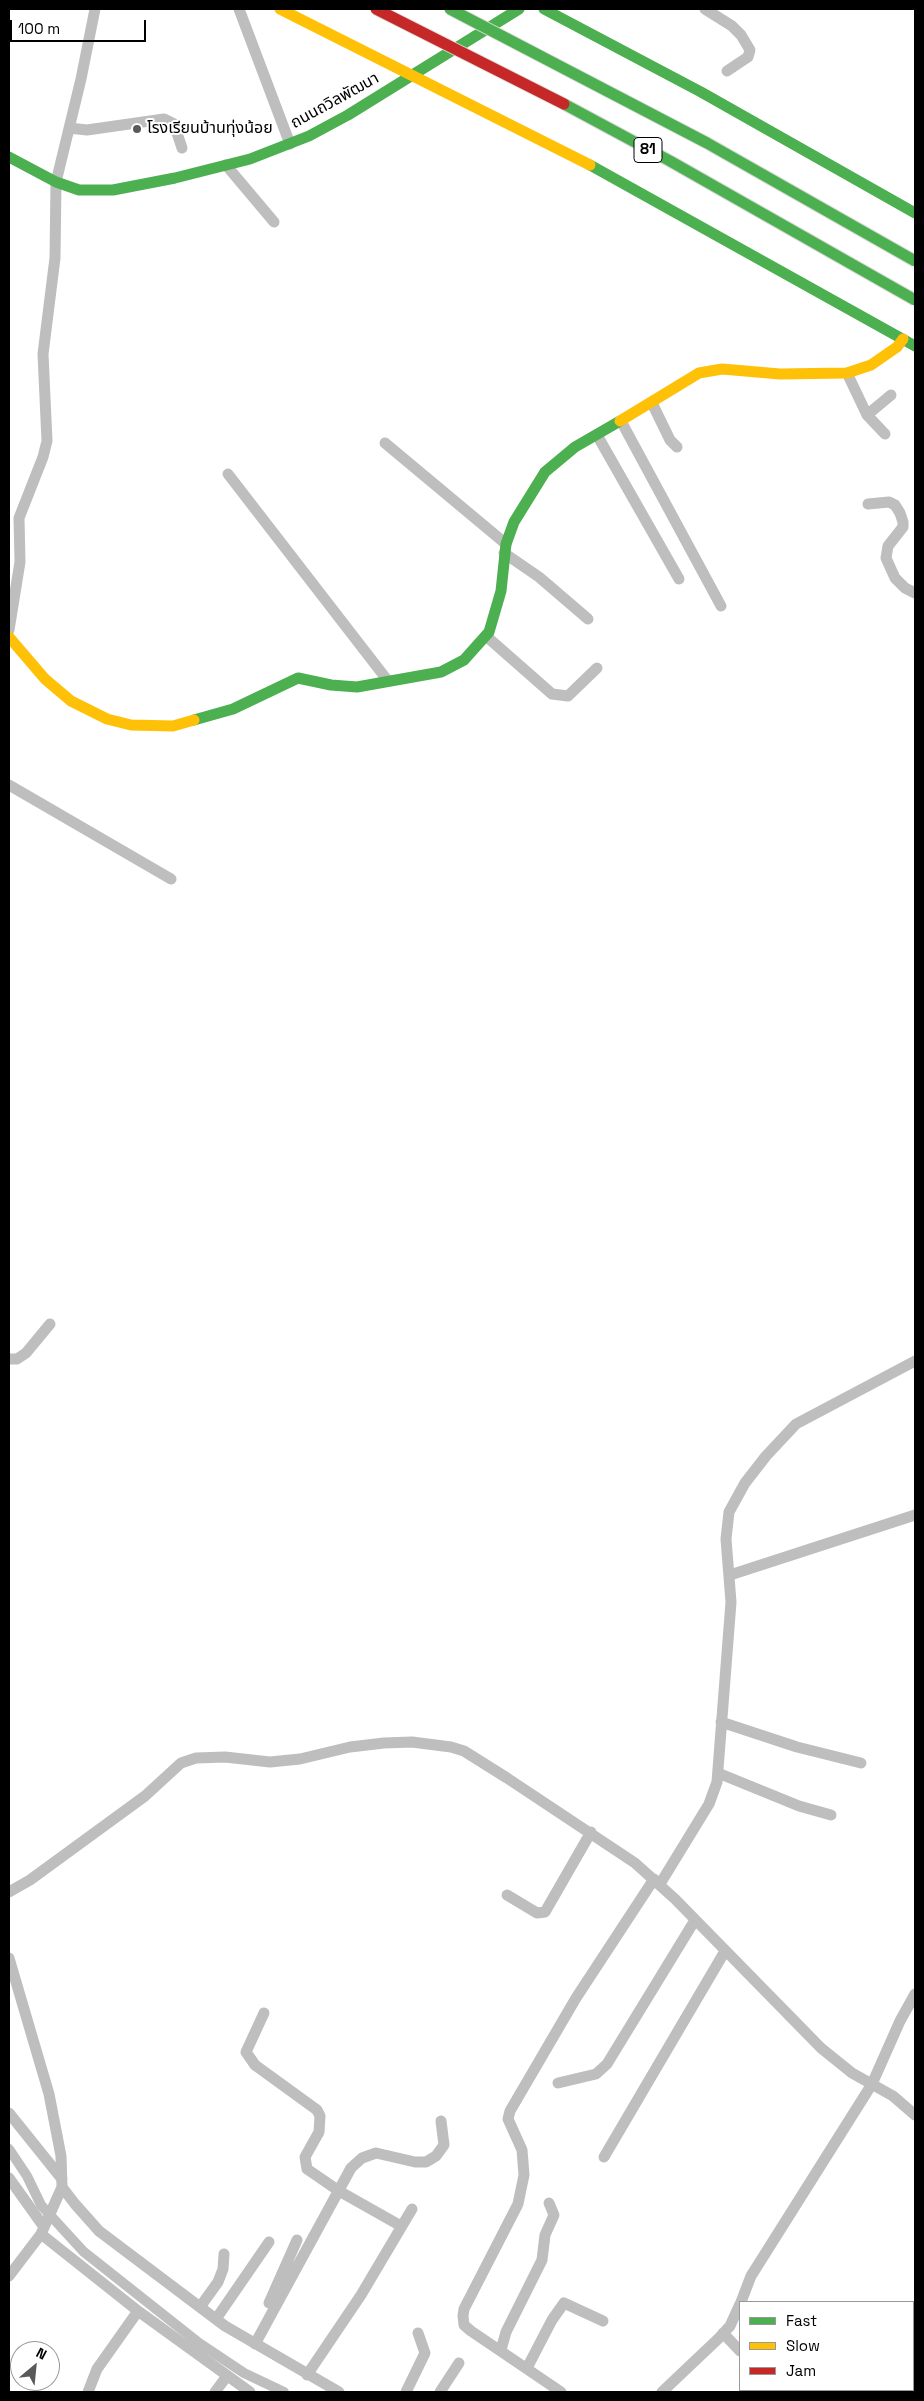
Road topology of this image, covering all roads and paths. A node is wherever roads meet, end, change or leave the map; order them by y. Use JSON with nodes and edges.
{"nodes":[{"id":1,"x":95,"y":9,"type":"edge"},
{"id":2,"x":239,"y":9,"type":"edge"},
{"id":3,"x":280,"y":9,"type":"edge"},
{"id":4,"x":376,"y":9,"type":"edge"},
{"id":5,"x":450,"y":9,"type":"edge"},
{"id":6,"x":519,"y":9,"type":"edge"},
{"id":7,"x":544,"y":9,"type":"edge"},
{"id":8,"x":705,"y":9,"type":"edge"},
{"id":9,"x":727,"y":71,"type":"dead end"},
{"id":10,"x":412,"y":75,"type":"junction"},
{"id":11,"x":70,"y":128,"type":"junction"},
{"id":12,"x":290,"y":144,"type":"junction"},
{"id":13,"x":182,"y":148,"type":"dead end"},
{"id":14,"x":9,"y":157,"type":"edge"},
{"id":15,"x":226,"y":165,"type":"junction"},
{"id":16,"x":56,"y":182,"type":"junction"},
{"id":17,"x":915,"y":213,"type":"edge"},
{"id":18,"x":274,"y":222,"type":"dead end"},
{"id":19,"x":915,"y":261,"type":"edge"},
{"id":20,"x":915,"y":300,"type":"edge"},
{"id":21,"x":903,"y":339,"type":"junction"},
{"id":22,"x":915,"y":346,"type":"edge"},
{"id":23,"x":847,"y":373,"type":"junction"},
{"id":24,"x":890,"y":395,"type":"dead end"},
{"id":25,"x":652,"y":403,"type":"junction"},
{"id":26,"x":867,"y":415,"type":"junction"},
{"id":27,"x":621,"y":421,"type":"junction"},
{"id":28,"x":885,"y":434,"type":"dead end"},
{"id":29,"x":596,"y":435,"type":"junction"},
{"id":30,"x":385,"y":443,"type":"dead end"},
{"id":31,"x":677,"y":447,"type":"dead end"},
{"id":32,"x":228,"y":474,"type":"dead end"},
{"id":33,"x":868,"y":504,"type":"dead end"},
{"id":34,"x":505,"y":548,"type":"junction"},
{"id":35,"x":678,"y":579,"type":"dead end"},
{"id":36,"x":915,"y":593,"type":"edge"},
{"id":37,"x":721,"y":606,"type":"dead end"},
{"id":38,"x":10,"y":615,"type":"edge"},
{"id":39,"x":588,"y":619,"type":"dead end"},
{"id":40,"x":9,"y":630,"type":"edge"},
{"id":41,"x":486,"y":636,"type":"junction"},
{"id":42,"x":9,"y":637,"type":"edge"},
{"id":43,"x":597,"y":668,"type":"dead end"},
{"id":44,"x":388,"y":681,"type":"junction"},
{"id":45,"x":9,"y":785,"type":"edge"},
{"id":46,"x":171,"y":879,"type":"dead end"},
{"id":47,"x":50,"y":1324,"type":"dead end"},
{"id":48,"x":9,"y":1359,"type":"edge"},
{"id":49,"x":915,"y":1360,"type":"edge"},
{"id":50,"x":915,"y":1514,"type":"edge"},
{"id":51,"x":730,"y":1575,"type":"junction"},
{"id":52,"x":721,"y":1722,"type":"junction"},
{"id":53,"x":860,"y":1763,"type":"dead end"},
{"id":54,"x":718,"y":1773,"type":"junction"},
{"id":55,"x":831,"y":1815,"type":"dead end"},
{"id":56,"x":591,"y":1832,"type":"junction"},
{"id":57,"x":657,"y":1882,"type":"junction"},
{"id":58,"x":9,"y":1892,"type":"edge"},
{"id":59,"x":507,"y":1895,"type":"dead end"},
{"id":60,"x":695,"y":1920,"type":"junction"},
{"id":61,"x":725,"y":1951,"type":"junction"},
{"id":62,"x":9,"y":1958,"type":"edge"},
{"id":63,"x":915,"y":1994,"type":"edge"},
{"id":64,"x":264,"y":2014,"type":"dead end"},
{"id":65,"x":558,"y":2083,"type":"dead end"},
{"id":66,"x":872,"y":2084,"type":"junction"},
{"id":67,"x":9,"y":2114,"type":"edge"},
{"id":68,"x":915,"y":2115,"type":"edge"},
{"id":69,"x":441,"y":2121,"type":"dead end"},
{"id":70,"x":604,"y":2157,"type":"dead end"},
{"id":71,"x":9,"y":2178,"type":"edge"},
{"id":72,"x":61,"y":2187,"type":"junction"},
{"id":73,"x":339,"y":2191,"type":"junction"},
{"id":74,"x":549,"y":2203,"type":"dead end"},
{"id":75,"x":412,"y":2208,"type":"dead end"},
{"id":76,"x":401,"y":2226,"type":"junction"},
{"id":77,"x":44,"y":2227,"type":"junction"},
{"id":78,"x":297,"y":2240,"type":"dead end"},
{"id":79,"x":269,"y":2242,"type":"dead end"},
{"id":80,"x":224,"y":2254,"type":"dead end"},
{"id":81,"x":9,"y":2276,"type":"edge"},
{"id":82,"x":742,"y":2301,"type":"edge"},
{"id":83,"x":200,"y":2307,"type":"junction"},
{"id":84,"x":739,"y":2308,"type":"edge"},
{"id":85,"x":138,"y":2311,"type":"junction"},
{"id":86,"x":216,"y":2319,"type":"junction"},
{"id":87,"x":603,"y":2321,"type":"dead end"},
{"id":88,"x":418,"y":2333,"type":"dead end"},
{"id":89,"x":723,"y":2333,"type":"junction"},
{"id":90,"x":257,"y":2339,"type":"junction"},
{"id":91,"x":739,"y":2349,"type":"edge"},
{"id":92,"x":501,"y":2350,"type":"junction"},
{"id":93,"x":459,"y":2363,"type":"dead end"},
{"id":94,"x":527,"y":2368,"type":"junction"},
{"id":95,"x":227,"y":2376,"type":"junction"},
{"id":96,"x":307,"y":2376,"type":"junction"},
{"id":97,"x":88,"y":2392,"type":"edge"},
{"id":98,"x":215,"y":2392,"type":"edge"},
{"id":99,"x":250,"y":2392,"type":"edge"},
{"id":100,"x":339,"y":2392,"type":"edge"},
{"id":101,"x":406,"y":2392,"type":"edge"},
{"id":102,"x":440,"y":2392,"type":"edge"},
{"id":103,"x":561,"y":2392,"type":"edge"},
{"id":104,"x":662,"y":2392,"type":"edge"}],
"edges":[{"from":1,"to":11,"type":"street"},
{"from":2,"to":12,"type":"street"},
{"from":3,"to":10,"type":"main road"},
{"from":4,"to":20,"type":"main road","number":"81","bridge":true},
{"from":5,"to":19,"type":"main road","number":"81","bridge":true},
{"from":6,"to":10,"type":"main road","name":"ถนนถวิลพัฒนา"},
{"from":7,"to":17,"type":"main road"},
{"from":8,"to":9,"type":"street"},
{"from":10,"to":12,"type":"main road","name":"ถนนถวิลพัฒนา"},
{"from":10,"to":21,"type":"main road"},
{"from":11,"to":13,"type":"street"},
{"from":11,"to":16,"type":"street"},
{"from":12,"to":15,"type":"main road","name":"ถนนถวิลพัฒนา"},
{"from":14,"to":16,"type":"main road","name":"ถนนถวิลพัฒนา"},
{"from":15,"to":16,"type":"main road","name":"ถนนถวิลพัฒนา"},
{"from":15,"to":18,"type":"street"},
{"from":16,"to":38,"type":"street"},
{"from":21,"to":22,"type":"main road"},
{"from":21,"to":23,"type":"main road"},
{"from":23,"to":25,"type":"main road"},
{"from":23,"to":26,"type":"street"},
{"from":24,"to":26,"type":"street"},
{"from":25,"to":27,"type":"main road"},
{"from":25,"to":31,"type":"street"},
{"from":26,"to":28,"type":"street"},
{"from":27,"to":29,"type":"main road"},
{"from":27,"to":37,"type":"street"},
{"from":29,"to":34,"type":"main road"},
{"from":29,"to":35,"type":"street"},
{"from":30,"to":34,"type":"street"},
{"from":32,"to":44,"type":"street"},
{"from":33,"to":36,"type":"street"},
{"from":34,"to":39,"type":"street"},
{"from":34,"to":41,"type":"main road"},
{"from":38,"to":40,"type":"street"},
{"from":41,"to":43,"type":"street"},
{"from":41,"to":44,"type":"main road"},
{"from":42,"to":44,"type":"main road"},
{"from":45,"to":46,"type":"street"},
{"from":47,"to":48,"type":"street"},
{"from":49,"to":51,"type":"street"},
{"from":50,"to":51,"type":"street"},
{"from":51,"to":52,"type":"street"},
{"from":52,"to":53,"type":"street"},
{"from":52,"to":54,"type":"street"},
{"from":54,"to":55,"type":"street"},
{"from":54,"to":57,"type":"street"},
{"from":56,"to":57,"type":"street"},
{"from":56,"to":58,"type":"street"},
{"from":56,"to":59,"type":"street"},
{"from":57,"to":60,"type":"street"},
{"from":57,"to":92,"type":"street"},
{"from":60,"to":61,"type":"street"},
{"from":60,"to":65,"type":"street"},
{"from":61,"to":66,"type":"street"},
{"from":61,"to":70,"type":"street"},
{"from":62,"to":72,"type":"street"},
{"from":63,"to":66,"type":"street"},
{"from":64,"to":73,"type":"street"},
{"from":66,"to":68,"type":"street"},
{"from":66,"to":82,"type":"street"},
{"from":67,"to":72,"type":"street"},
{"from":69,"to":73,"type":"street"},
{"from":71,"to":77,"type":"street"},
{"from":72,"to":77,"type":"street"},
{"from":72,"to":83,"type":"street"},
{"from":73,"to":76,"type":"street"},
{"from":73,"to":90,"type":"street"},
{"from":74,"to":92,"type":"street"},
{"from":75,"to":76,"type":"street"},
{"from":76,"to":96,"type":"street"},
{"from":77,"to":81,"type":"street"},
{"from":77,"to":85,"type":"street"},
{"from":78,"to":90,"type":"street"},
{"from":79,"to":86,"type":"street"},
{"from":80,"to":83,"type":"street"},
{"from":83,"to":86,"type":"street"},
{"from":84,"to":89,"type":"street"},
{"from":85,"to":95,"type":"street"},
{"from":85,"to":97,"type":"street"},
{"from":86,"to":90,"type":"street"},
{"from":87,"to":94,"type":"street"},
{"from":88,"to":101,"type":"street"},
{"from":89,"to":91,"type":"street"},
{"from":89,"to":104,"type":"street"},
{"from":90,"to":96,"type":"street"},
{"from":92,"to":94,"type":"street"},
{"from":93,"to":102,"type":"street"},
{"from":94,"to":103,"type":"street"},
{"from":95,"to":98,"type":"street"},
{"from":95,"to":99,"type":"street"},
{"from":96,"to":100,"type":"street"}]}
